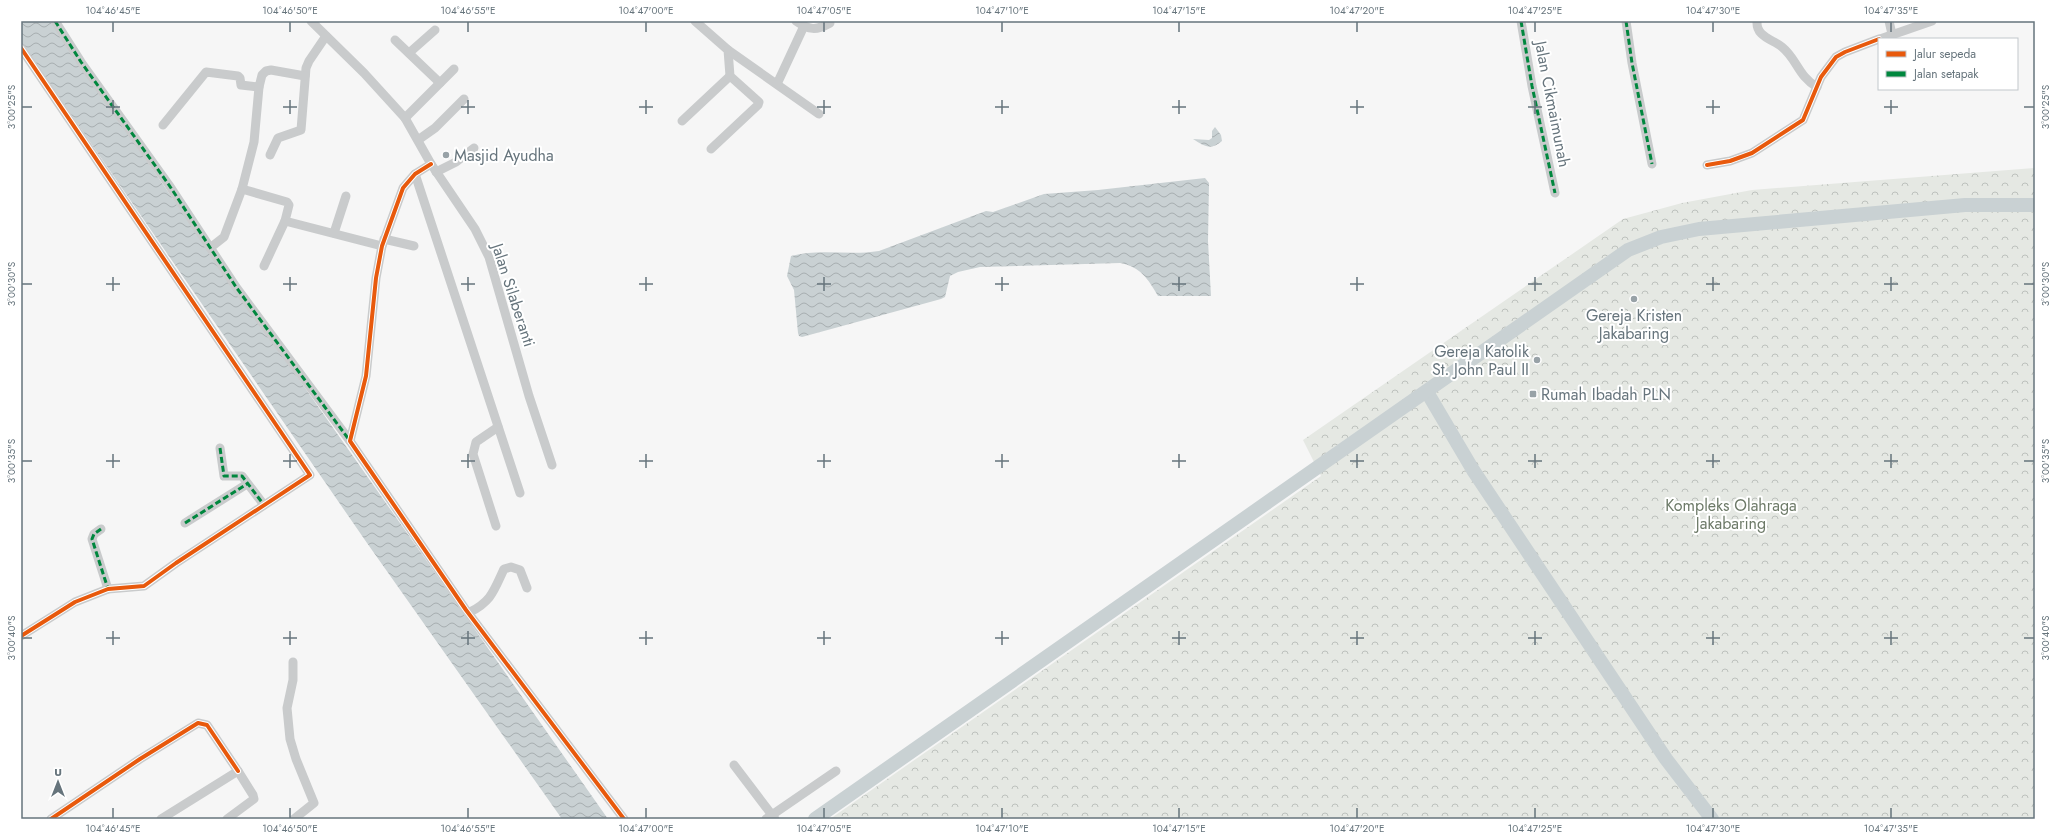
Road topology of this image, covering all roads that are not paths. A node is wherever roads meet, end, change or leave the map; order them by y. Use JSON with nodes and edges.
{"nodes":[{"id":1,"x":55,"y":21,"type":"edge"},
{"id":2,"x":310,"y":21,"type":"edge"},
{"id":3,"x":695,"y":21,"type":"edge"},
{"id":4,"x":1521,"y":21,"type":"edge"},
{"id":5,"x":1626,"y":21,"type":"edge"},
{"id":6,"x":1757,"y":21,"type":"edge"},
{"id":7,"x":1889,"y":21,"type":"edge"},
{"id":8,"x":1932,"y":21,"type":"edge"},
{"id":9,"x":800,"y":24,"type":"edge"},
{"id":10,"x":830,"y":24,"type":"dead end"},
{"id":11,"x":435,"y":30,"type":"dead end"},
{"id":12,"x":1892,"y":34,"type":"junction"},
{"id":13,"x":326,"y":36,"type":"junction"},
{"id":14,"x":1882,"y":38,"type":"edge"},
{"id":15,"x":395,"y":40,"type":"dead end"},
{"id":16,"x":1878,"y":40,"type":"edge"},
{"id":17,"x":21,"y":48,"type":"edge"},
{"id":18,"x":728,"y":50,"type":"junction"},
{"id":19,"x":409,"y":53,"type":"junction"},
{"id":20,"x":454,"y":69,"type":"dead end"},
{"id":21,"x":305,"y":76,"type":"junction"},
{"id":22,"x":730,"y":76,"type":"junction"},
{"id":23,"x":440,"y":83,"type":"junction"},
{"id":24,"x":777,"y":84,"type":"junction"},
{"id":25,"x":259,"y":87,"type":"junction"},
{"id":26,"x":1816,"y":87,"type":"junction"},
{"id":27,"x":464,"y":99,"type":"dead end"},
{"id":28,"x":819,"y":114,"type":"dead end"},
{"id":29,"x":405,"y":118,"type":"junction"},
{"id":30,"x":682,"y":120,"type":"dead end"},
{"id":31,"x":162,"y":125,"type":"dead end"},
{"id":32,"x":418,"y":140,"type":"junction"},
{"id":33,"x":474,"y":148,"type":"dead end"},
{"id":34,"x":711,"y":149,"type":"dead end"},
{"id":35,"x":270,"y":154,"type":"dead end"},
{"id":36,"x":1652,"y":164,"type":"dead end"},
{"id":37,"x":1707,"y":165,"type":"dead end"},
{"id":38,"x":434,"y":168,"type":"junction"},
{"id":39,"x":416,"y":174,"type":"junction"},
{"id":40,"x":242,"y":189,"type":"junction"},
{"id":41,"x":1556,"y":193,"type":"dead end"},
{"id":42,"x":346,"y":196,"type":"dead end"},
{"id":43,"x":285,"y":221,"type":"junction"},
{"id":44,"x":334,"y":234,"type":"junction"},
{"id":45,"x":383,"y":243,"type":"junction"},
{"id":46,"x":414,"y":246,"type":"dead end"},
{"id":47,"x":210,"y":248,"type":"junction"},
{"id":48,"x":264,"y":266,"type":"dead end"},
{"id":49,"x":498,"y":427,"type":"junction"},
{"id":50,"x":350,"y":441,"type":"junction"},
{"id":51,"x":220,"y":448,"type":"dead end"},
{"id":52,"x":552,"y":465,"type":"dead end"},
{"id":53,"x":247,"y":484,"type":"junction"},
{"id":54,"x":520,"y":493,"type":"dead end"},
{"id":55,"x":264,"y":505,"type":"junction"},
{"id":56,"x":185,"y":523,"type":"dead end"},
{"id":57,"x":496,"y":526,"type":"dead end"},
{"id":58,"x":101,"y":529,"type":"dead end"},
{"id":59,"x":527,"y":588,"type":"dead end"},
{"id":60,"x":108,"y":589,"type":"junction"},
{"id":61,"x":470,"y":612,"type":"junction"},
{"id":62,"x":21,"y":636,"type":"edge"},
{"id":63,"x":293,"y":662,"type":"dead end"},
{"id":64,"x":734,"y":765,"type":"dead end"},
{"id":65,"x":238,"y":771,"type":"junction"},
{"id":66,"x":836,"y":771,"type":"dead end"},
{"id":67,"x":771,"y":818,"type":"edge"},
{"id":68,"x":51,"y":819,"type":"edge"},
{"id":69,"x":161,"y":819,"type":"edge"},
{"id":70,"x":227,"y":819,"type":"edge"},
{"id":71,"x":294,"y":819,"type":"edge"},
{"id":72,"x":624,"y":819,"type":"edge"}],
"edges":[{"from":1,"to":47,"type":"street"},
{"from":2,"to":13,"type":"street","name":"Jalan Silaberanti"},
{"from":3,"to":18,"type":"street"},
{"from":4,"to":41,"type":"street","name":"Jalan Cikmaimunah"},
{"from":5,"to":36,"type":"street"},
{"from":6,"to":26,"type":"street"},
{"from":7,"to":12,"type":"street"},
{"from":8,"to":12,"type":"street"},
{"from":9,"to":10,"type":"street"},
{"from":9,"to":24,"type":"street"},
{"from":11,"to":19,"type":"street"},
{"from":12,"to":14,"type":"street"},
{"from":13,"to":21,"type":"street"},
{"from":13,"to":29,"type":"street","name":"Jalan Silaberanti"},
{"from":15,"to":19,"type":"street"},
{"from":16,"to":26,"type":"street"},
{"from":17,"to":55,"type":"street"},
{"from":18,"to":22,"type":"street"},
{"from":18,"to":24,"type":"street"},
{"from":19,"to":23,"type":"street"},
{"from":20,"to":23,"type":"street"},
{"from":21,"to":25,"type":"street"},
{"from":21,"to":35,"type":"street"},
{"from":22,"to":30,"type":"street"},
{"from":22,"to":34,"type":"street"},
{"from":23,"to":29,"type":"street"},
{"from":24,"to":28,"type":"street"},
{"from":25,"to":31,"type":"street"},
{"from":25,"to":40,"type":"street"},
{"from":26,"to":37,"type":"street"},
{"from":27,"to":32,"type":"street"},
{"from":29,"to":32,"type":"street","name":"Jalan Silaberanti"},
{"from":32,"to":38,"type":"street","name":"Jalan Silaberanti"},
{"from":33,"to":38,"type":"street"},
{"from":38,"to":39,"type":"street"},
{"from":38,"to":52,"type":"street","name":"Jalan Silaberanti"},
{"from":39,"to":45,"type":"street"},
{"from":39,"to":49,"type":"street"},
{"from":40,"to":43,"type":"street"},
{"from":40,"to":47,"type":"street"},
{"from":42,"to":44,"type":"street"},
{"from":43,"to":44,"type":"street"},
{"from":43,"to":48,"type":"street"},
{"from":44,"to":45,"type":"street"},
{"from":45,"to":46,"type":"street"},
{"from":45,"to":50,"type":"street"},
{"from":47,"to":50,"type":"street"},
{"from":49,"to":54,"type":"street"},
{"from":49,"to":57,"type":"street"},
{"from":50,"to":61,"type":"street"},
{"from":51,"to":53,"type":"street"},
{"from":53,"to":55,"type":"street"},
{"from":53,"to":56,"type":"street"},
{"from":55,"to":60,"type":"street"},
{"from":58,"to":60,"type":"street"},
{"from":59,"to":61,"type":"street"},
{"from":60,"to":62,"type":"street"},
{"from":61,"to":72,"type":"street"},
{"from":63,"to":71,"type":"street"},
{"from":64,"to":67,"type":"street"},
{"from":65,"to":68,"type":"street"},
{"from":65,"to":69,"type":"street"},
{"from":65,"to":70,"type":"street"},
{"from":66,"to":67,"type":"street"}]}
